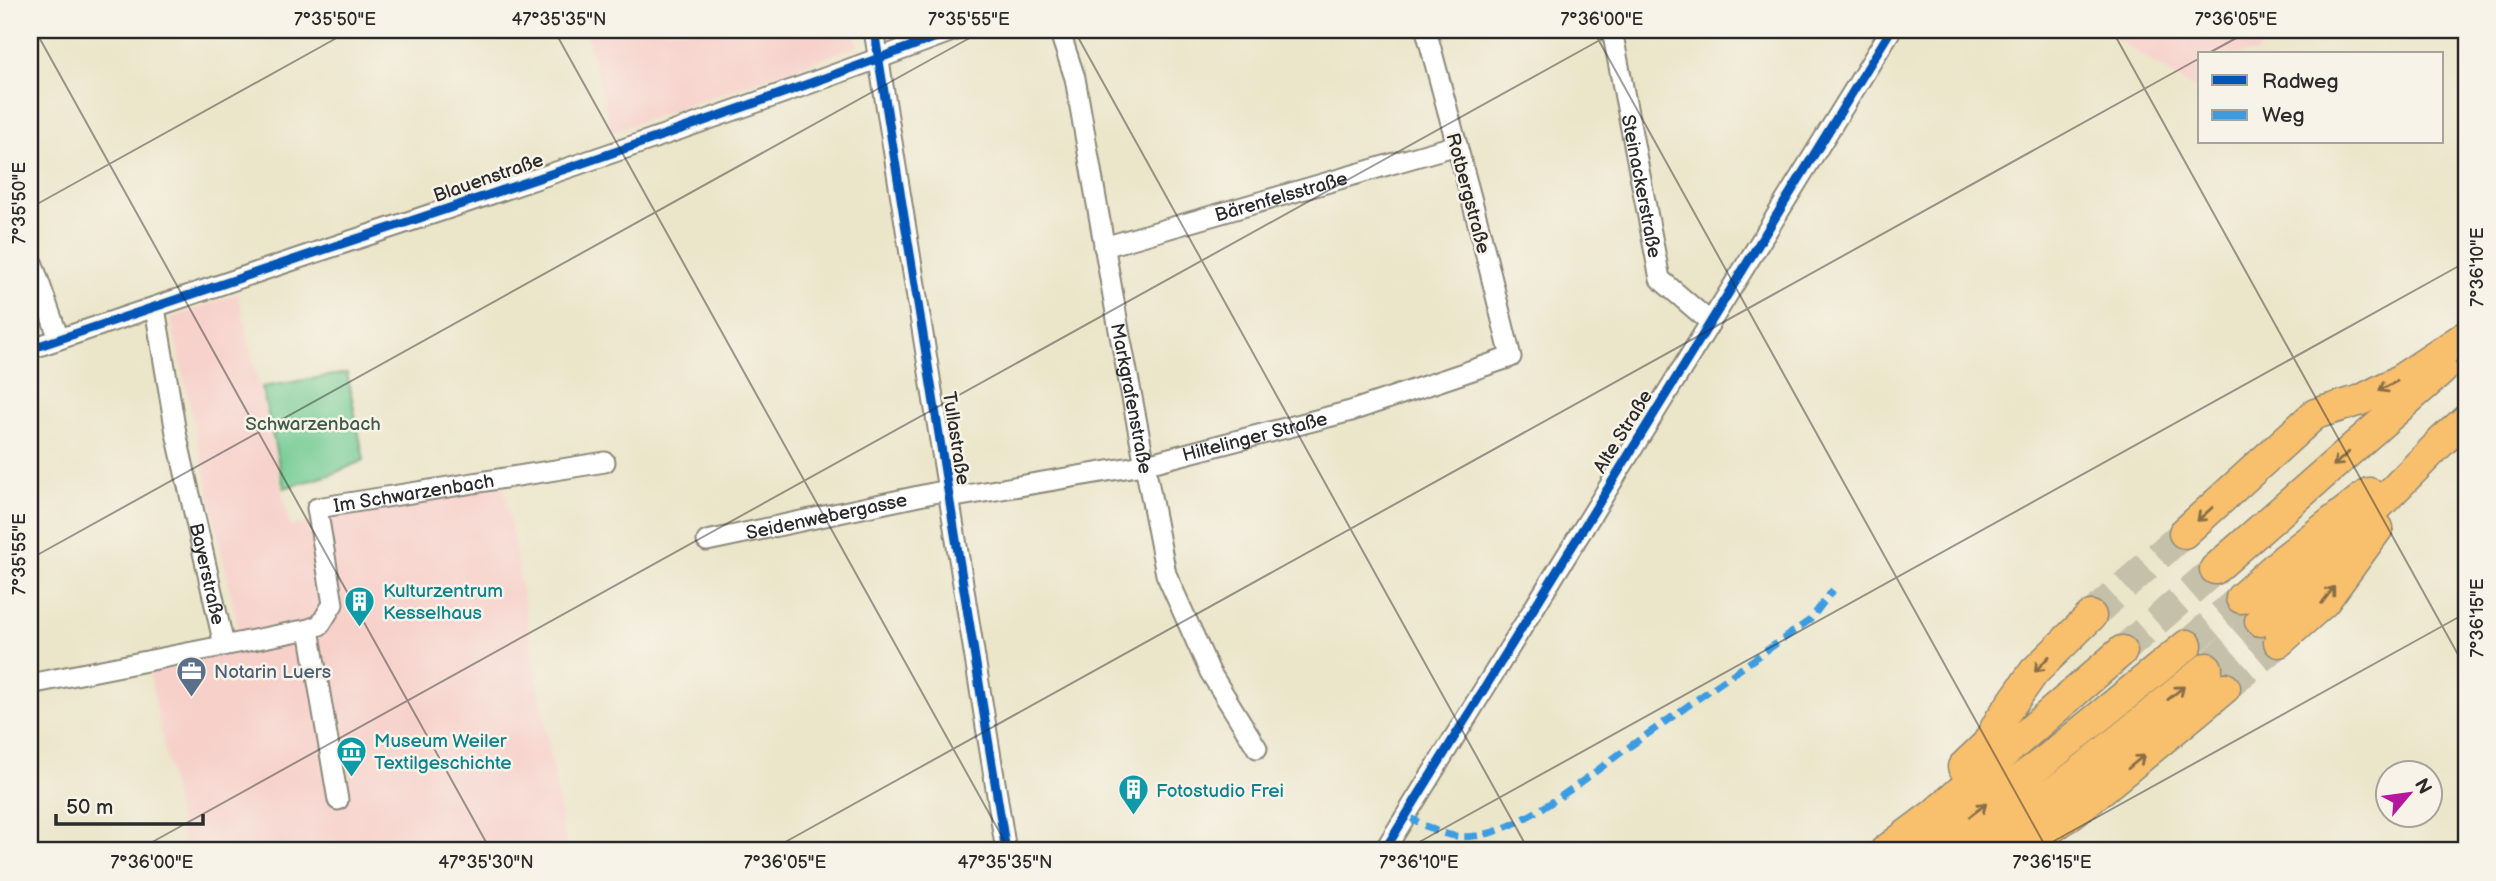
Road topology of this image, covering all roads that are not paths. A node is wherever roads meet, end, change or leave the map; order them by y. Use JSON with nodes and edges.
{"nodes":[{"id":1,"x":874,"y":30,"type":"edge"},
{"id":2,"x":955,"y":30,"type":"edge"},
{"id":3,"x":1059,"y":30,"type":"edge"},
{"id":4,"x":1426,"y":30,"type":"edge"},
{"id":5,"x":1612,"y":30,"type":"edge"},
{"id":6,"x":1891,"y":30,"type":"edge"},
{"id":7,"x":879,"y":58,"type":"junction"},
{"id":8,"x":1457,"y":145,"type":"junction"},
{"id":9,"x":1104,"y":247,"type":"junction"},
{"id":10,"x":30,"y":256,"type":"edge"},
{"id":11,"x":155,"y":308,"type":"junction"},
{"id":12,"x":1710,"y":322,"type":"junction"},
{"id":13,"x":2466,"y":336,"type":"edge"},
{"id":14,"x":59,"y":339,"type":"junction"},
{"id":15,"x":30,"y":349,"type":"edge"},
{"id":16,"x":2466,"y":349,"type":"edge"},
{"id":17,"x":1511,"y":357,"type":"joint"},
{"id":18,"x":2466,"y":420,"type":"edge"},
{"id":19,"x":2443,"y":440,"type":"junction"},
{"id":20,"x":605,"y":462,"type":"dead end"},
{"id":21,"x":1143,"y":465,"type":"junction"},
{"id":22,"x":948,"y":494,"type":"junction"},
{"id":23,"x":2184,"y":533,"type":"tunnel mouth"},
{"id":24,"x":707,"y":541,"type":"dead end"},
{"id":25,"x":2215,"y":569,"type":"tunnel mouth"},
{"id":26,"x":2241,"y":598,"type":"tunnel mouth"},
{"id":27,"x":2091,"y":616,"type":"tunnel mouth"},
{"id":28,"x":309,"y":629,"type":"junction"},
{"id":29,"x":2270,"y":631,"type":"tunnel mouth"},
{"id":30,"x":224,"y":645,"type":"junction"},
{"id":31,"x":2187,"y":645,"type":"tunnel mouth"},
{"id":32,"x":2122,"y":651,"type":"tunnel mouth"},
{"id":33,"x":30,"y":684,"type":"edge"},
{"id":34,"x":1257,"y":748,"type":"dead end"},
{"id":35,"x":338,"y":800,"type":"dead end"},
{"id":36,"x":1933,"y":815,"type":"junction"},
{"id":37,"x":1006,"y":851,"type":"edge"},
{"id":38,"x":1384,"y":851,"type":"edge"},
{"id":39,"x":1885,"y":851,"type":"edge"},
{"id":40,"x":1923,"y":851,"type":"edge"},
{"id":41,"x":1970,"y":851,"type":"edge"},
{"id":42,"x":2020,"y":851,"type":"edge"}],
"edges":[{"from":1,"to":7,"type":"street","name":"Tullastraße"},
{"from":2,"to":7,"type":"street","name":"Blauenstraße"},
{"from":3,"to":9,"type":"street","name":"Markgrafenstraße"},
{"from":4,"to":8,"type":"street","name":"Rotbergstraße"},
{"from":5,"to":12,"type":"street","name":"Steinackerstraße"},
{"from":6,"to":12,"type":"street","name":"Alte Straße"},
{"from":7,"to":11,"type":"street","name":"Blauenstraße"},
{"from":7,"to":22,"type":"street","name":"Tullastraße"},
{"from":8,"to":9,"type":"street","name":"Bärenfelsstraße"},
{"from":8,"to":17,"type":"street","name":"Rotbergstraße"},
{"from":9,"to":21,"type":"street","name":"Markgrafenstraße"},
{"from":10,"to":14,"type":"street"},
{"from":11,"to":14,"type":"street","name":"Blauenstraße"},
{"from":11,"to":30,"type":"street","name":"Bayerstraße"},
{"from":12,"to":38,"type":"street","name":"Alte Straße"},
{"from":13,"to":23,"type":"highway","one_way":true},
{"from":14,"to":15,"type":"street","name":"Blauenstraße"},
{"from":16,"to":25,"type":"highway","one_way":true},
{"from":17,"to":21,"type":"street","name":"Hiltelinger Straße"},
{"from":18,"to":19,"type":"highway"},
{"from":19,"to":26,"type":"highway"},
{"from":29,"to":19,"type":"highway","one_way":true},
{"from":20,"to":28,"type":"street","name":"Im Schwarzenbach"},
{"from":21,"to":22,"type":"street","name":"Hiltelinger Straße"},
{"from":21,"to":34,"type":"street","name":"Markgrafenstraße"},
{"from":22,"to":24,"type":"street","name":"Seidenwebergasse"},
{"from":22,"to":37,"type":"street","name":"Tullastraße"},
{"from":27,"to":36,"type":"highway","one_way":true},
{"from":28,"to":30,"type":"street"},
{"from":28,"to":35,"type":"street"},
{"from":30,"to":33,"type":"street","name":"Bayerstraße"},
{"from":40,"to":31,"type":"highway","one_way":true},
{"from":32,"to":36,"type":"highway"},
{"from":36,"to":39,"type":"highway"},
{"from":41,"to":42,"type":"highway"}]}
